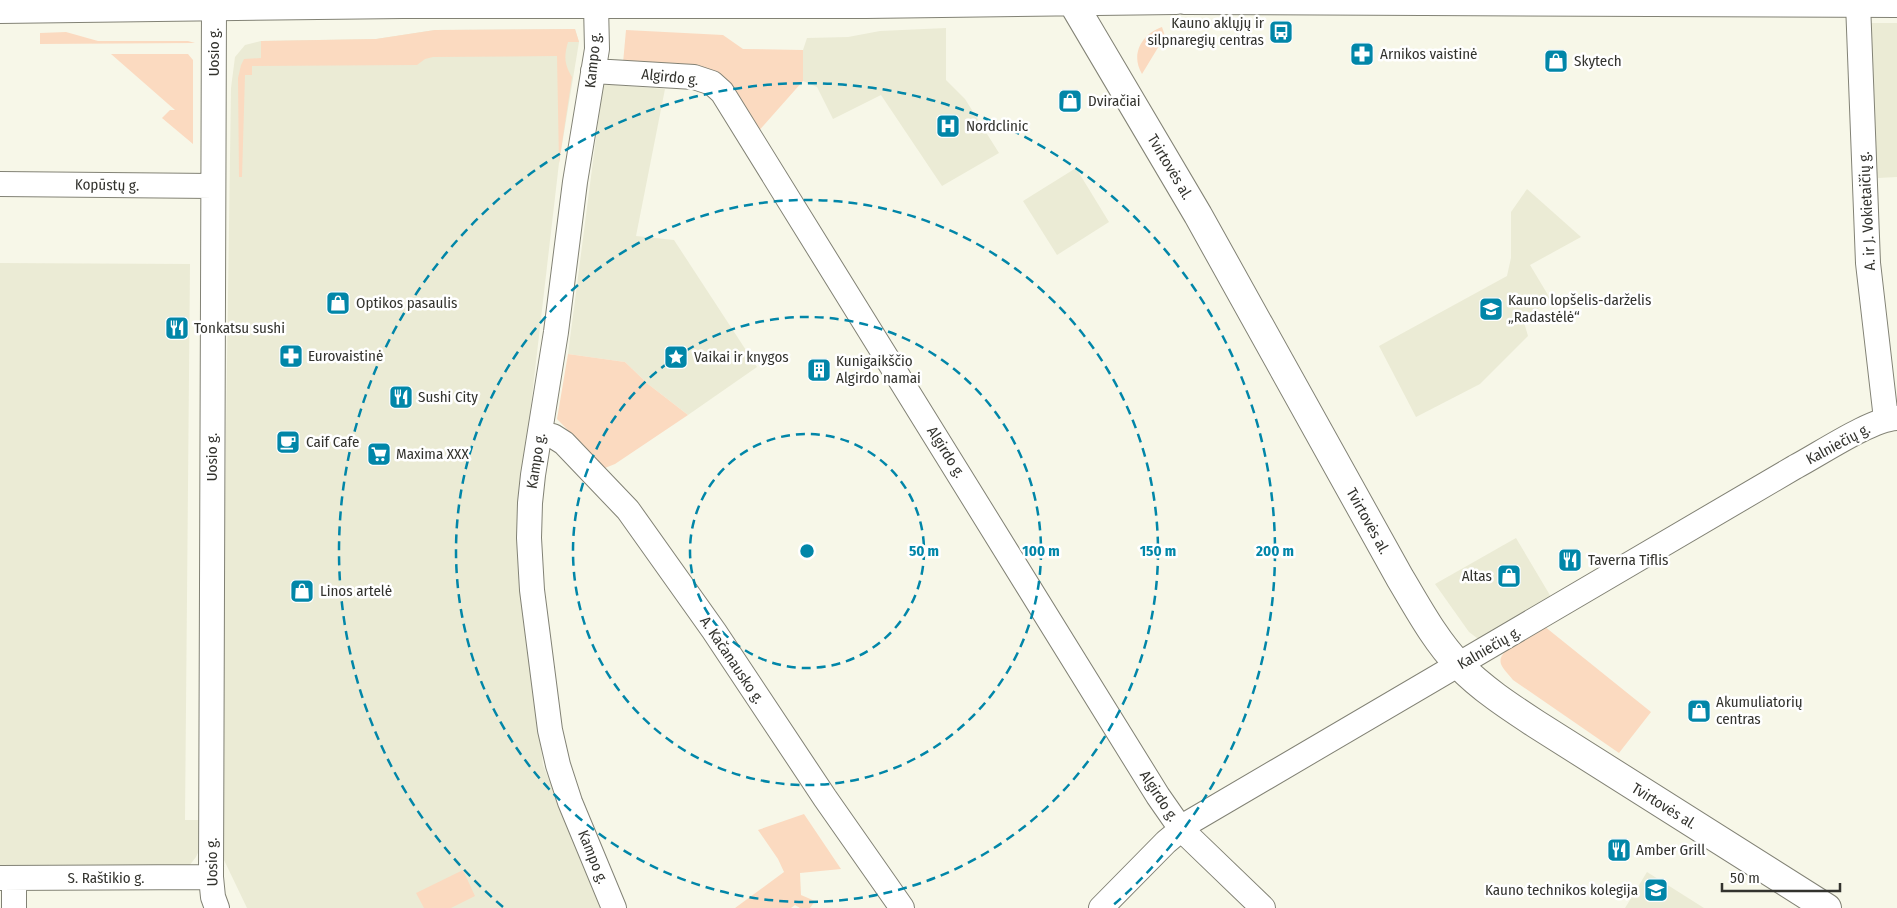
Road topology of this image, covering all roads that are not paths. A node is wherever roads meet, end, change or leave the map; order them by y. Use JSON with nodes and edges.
{"nodes":[{"id":1,"x":1072,"y":0,"type":"edge"},
{"id":2,"x":1176,"y":0,"type":"edge"},
{"id":3,"x":1184,"y":0,"type":"edge"},
{"id":4,"x":1508,"y":0,"type":"edge"},
{"id":5,"x":403,"y":2,"type":"edge"},
{"id":6,"x":1858,"y":3,"type":"junction"},
{"id":7,"x":1897,"y":3,"type":"edge"},
{"id":8,"x":596,"y":5,"type":"junction"},
{"id":9,"x":214,"y":6,"type":"junction"},
{"id":10,"x":0,"y":8,"type":"edge"},
{"id":11,"x":593,"y":72,"type":"junction"},
{"id":12,"x":0,"y":184,"type":"edge"},
{"id":13,"x":213,"y":186,"type":"junction"},
{"id":14,"x":1892,"y":419,"type":"edge"},
{"id":15,"x":541,"y":434,"type":"junction"},
{"id":16,"x":1459,"y":665,"type":"junction"},
{"id":17,"x":1180,"y":829,"type":"junction"},
{"id":18,"x":211,"y":877,"type":"junction"},
{"id":19,"x":7,"y":878,"type":"edge"},
{"id":20,"x":1821,"y":906,"type":"edge"},
{"id":21,"x":14,"y":908,"type":"edge"},
{"id":22,"x":217,"y":908,"type":"edge"},
{"id":23,"x":614,"y":908,"type":"edge"},
{"id":24,"x":902,"y":908,"type":"edge"},
{"id":25,"x":1101,"y":908,"type":"edge"},
{"id":26,"x":1262,"y":908,"type":"edge"}],
"edges":[{"from":1,"to":2,"type":"main road"},
{"from":1,"to":8,"type":"main road"},
{"from":1,"to":16,"type":"main road","name":"Tvirtovės al."},
{"from":3,"to":4,"type":"main road"},
{"from":4,"to":6,"type":"main road"},
{"from":5,"to":8,"type":"main road"},
{"from":5,"to":9,"type":"main road"},
{"from":6,"to":7,"type":"main road"},
{"from":6,"to":14,"type":"street","name":"A. ir J. Vokietaičių g."},
{"from":8,"to":11,"type":"street","name":"Kampo g."},
{"from":9,"to":10,"type":"main road"},
{"from":9,"to":13,"type":"street","name":"Uosio g."},
{"from":11,"to":15,"type":"street","name":"Kampo g."},
{"from":11,"to":17,"type":"street","name":"Algirdo g."},
{"from":12,"to":13,"type":"street","name":"Kopūstų g."},
{"from":13,"to":18,"type":"street","name":"Uosio g."},
{"from":14,"to":16,"type":"street","name":"Kalniečių g."},
{"from":15,"to":23,"type":"street","name":"Kampo g."},
{"from":15,"to":24,"type":"street","name":"A. Kačanausko g."},
{"from":16,"to":17,"type":"street","name":"Kalniečių g."},
{"from":16,"to":20,"type":"main road","name":"Tvirtovės al."},
{"from":17,"to":25,"type":"street","name":"Kalniečių g."},
{"from":17,"to":26,"type":"street","name":"Algirdo g."},
{"from":18,"to":19,"type":"street","name":"S. Raštikio g."},
{"from":18,"to":22,"type":"street","name":"Uosio g."},
{"from":19,"to":21,"type":"street"}]}
